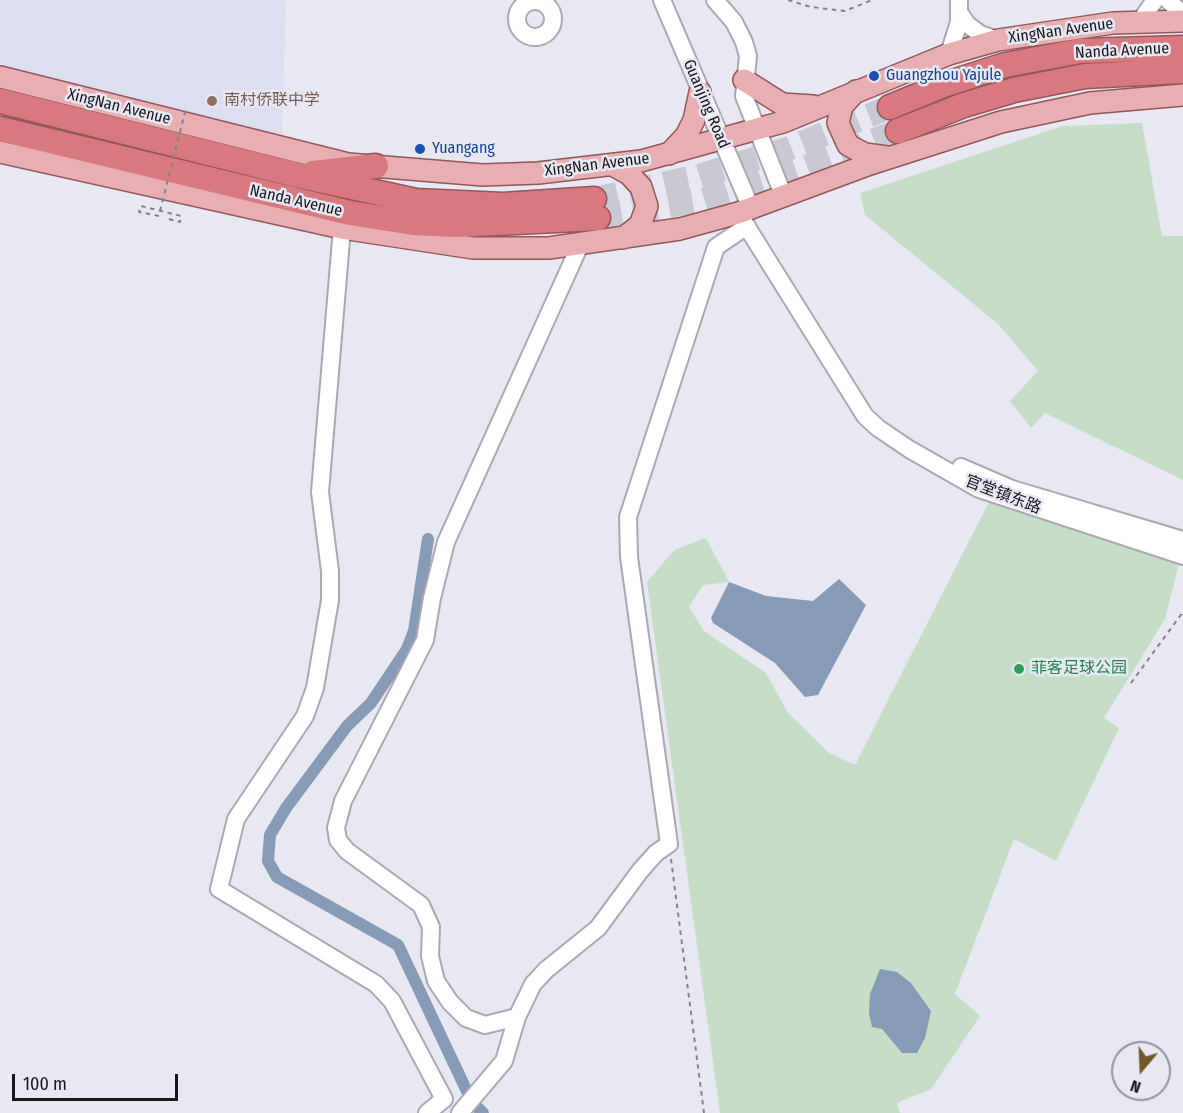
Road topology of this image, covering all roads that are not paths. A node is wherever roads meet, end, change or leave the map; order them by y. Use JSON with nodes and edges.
{"nodes":[{"id":1,"x":662,"y":0,"type":"edge"},
{"id":2,"x":715,"y":0,"type":"edge"},
{"id":3,"x":1155,"y":0,"type":"edge"},
{"id":4,"x":1168,"y":0,"type":"edge"},
{"id":5,"x":959,"y":6,"type":"edge"},
{"id":6,"x":1183,"y":15,"type":"edge"},
{"id":7,"x":1141,"y":20,"type":"junction"},
{"id":8,"x":1183,"y":21,"type":"edge"},
{"id":9,"x":998,"y":40,"type":"junction"},
{"id":10,"x":1183,"y":48,"type":"edge"},
{"id":11,"x":949,"y":54,"type":"junction"},
{"id":12,"x":1183,"y":72,"type":"edge"},
{"id":13,"x":1116,"y":75,"type":"junction"},
{"id":14,"x":0,"y":77,"type":"edge"},
{"id":15,"x":744,"y":80,"type":"junction"},
{"id":16,"x":1183,"y":88,"type":"edge"},
{"id":17,"x":856,"y":91,"type":"junction"},
{"id":18,"x":700,"y":92,"type":"junction"},
{"id":19,"x":1183,"y":95,"type":"edge"},
{"id":20,"x":0,"y":101,"type":"edge"},
{"id":21,"x":822,"y":105,"type":"junction"},
{"id":22,"x":890,"y":107,"type":"tunnel mouth"},
{"id":23,"x":0,"y":129,"type":"edge"},
{"id":24,"x":757,"y":129,"type":"junction"},
{"id":25,"x":898,"y":131,"type":"tunnel mouth"},
{"id":26,"x":721,"y":140,"type":"junction"},
{"id":27,"x":0,"y":152,"type":"edge"},
{"id":28,"x":669,"y":154,"type":"junction"},
{"id":29,"x":891,"y":158,"type":"junction"},
{"id":30,"x":613,"y":165,"type":"junction"},
{"id":31,"x":376,"y":166,"type":"junction"},
{"id":32,"x":297,"y":175,"type":"junction"},
{"id":33,"x":224,"y":184,"type":"junction"},
{"id":34,"x":784,"y":196,"type":"junction"},
{"id":35,"x":745,"y":216,"type":"junction"},
{"id":36,"x":296,"y":218,"type":"junction"},
{"id":37,"x":342,"y":228,"type":"junction"},
{"id":38,"x":622,"y":239,"type":"junction"},
{"id":39,"x":580,"y":244,"type":"junction"},
{"id":40,"x":849,"y":390,"type":"junction"},
{"id":41,"x":1183,"y":540,"type":"edge"},
{"id":42,"x":1183,"y":556,"type":"edge"},
{"id":43,"x":518,"y":1017,"type":"junction"},
{"id":44,"x":427,"y":1113,"type":"edge"},
{"id":45,"x":460,"y":1113,"type":"edge"}],
"edges":[{"from":1,"to":18,"type":"street","name":"Guanjing Road"},
{"from":2,"to":15,"type":"street"},
{"from":3,"to":7,"type":"street"},
{"from":4,"to":6,"type":"street"},
{"from":5,"to":9,"type":"street"},
{"from":5,"to":11,"type":"street"},
{"from":7,"to":8,"type":"main road","name":"XingNan Avenue"},
{"from":7,"to":9,"type":"main road","name":"XingNan Avenue"},
{"from":9,"to":11,"type":"main road","name":"XingNan Avenue"},
{"from":10,"to":22,"type":"highway","name":"Nanda Avenue"},
{"from":11,"to":17,"type":"main road","name":"XingNan Avenue"},
{"from":12,"to":13,"type":"highway","name":"Nanda Avenue"},
{"from":13,"to":16,"type":"highway"},
{"from":13,"to":25,"type":"highway","name":"Nanda Avenue"},
{"from":14,"to":31,"type":"main road","name":"XingNan Avenue"},
{"from":15,"to":21,"type":"main road"},
{"from":15,"to":24,"type":"street"},
{"from":17,"to":21,"type":"main road","name":"XingNan Avenue"},
{"from":17,"to":29,"type":"main road"},
{"from":18,"to":26,"type":"street","name":"Guanjing Road"},
{"from":18,"to":28,"type":"main road"},
{"from":19,"to":29,"type":"main road"},
{"from":20,"to":32,"type":"highway","name":"Nanda Avenue"},
{"from":21,"to":24,"type":"main road","name":"XingNan Avenue"},
{"from":23,"to":33,"type":"highway","name":"Nanda Avenue"},
{"from":24,"to":26,"type":"main road","name":"XingNan Avenue"},
{"from":24,"to":34,"type":"street"},
{"from":26,"to":28,"type":"main road","name":"XingNan Avenue"},
{"from":26,"to":35,"type":"street","name":"Guanjing Road"},
{"from":27,"to":36,"type":"main road"},
{"from":28,"to":30,"type":"main road","name":"XingNan Avenue"},
{"from":29,"to":34,"type":"main road"},
{"from":30,"to":31,"type":"main road","name":"XingNan Avenue"},
{"from":30,"to":38,"type":"main road"},
{"from":31,"to":32,"type":"highway"},
{"from":32,"to":33,"type":"highway","name":"Nanda Avenue"},
{"from":33,"to":36,"type":"highway"},
{"from":34,"to":35,"type":"main road"},
{"from":35,"to":38,"type":"main road"},
{"from":35,"to":40,"type":"street","name":"官堂镇东路"},
{"from":35,"to":43,"type":"street"},
{"from":36,"to":37,"type":"main road"},
{"from":37,"to":39,"type":"main road"},
{"from":37,"to":44,"type":"street"},
{"from":38,"to":39,"type":"main road"},
{"from":39,"to":43,"type":"street"},
{"from":40,"to":41,"type":"street","name":"官堂镇东路"},
{"from":40,"to":42,"type":"street","name":"官堂镇东路"},
{"from":43,"to":45,"type":"street"}]}
